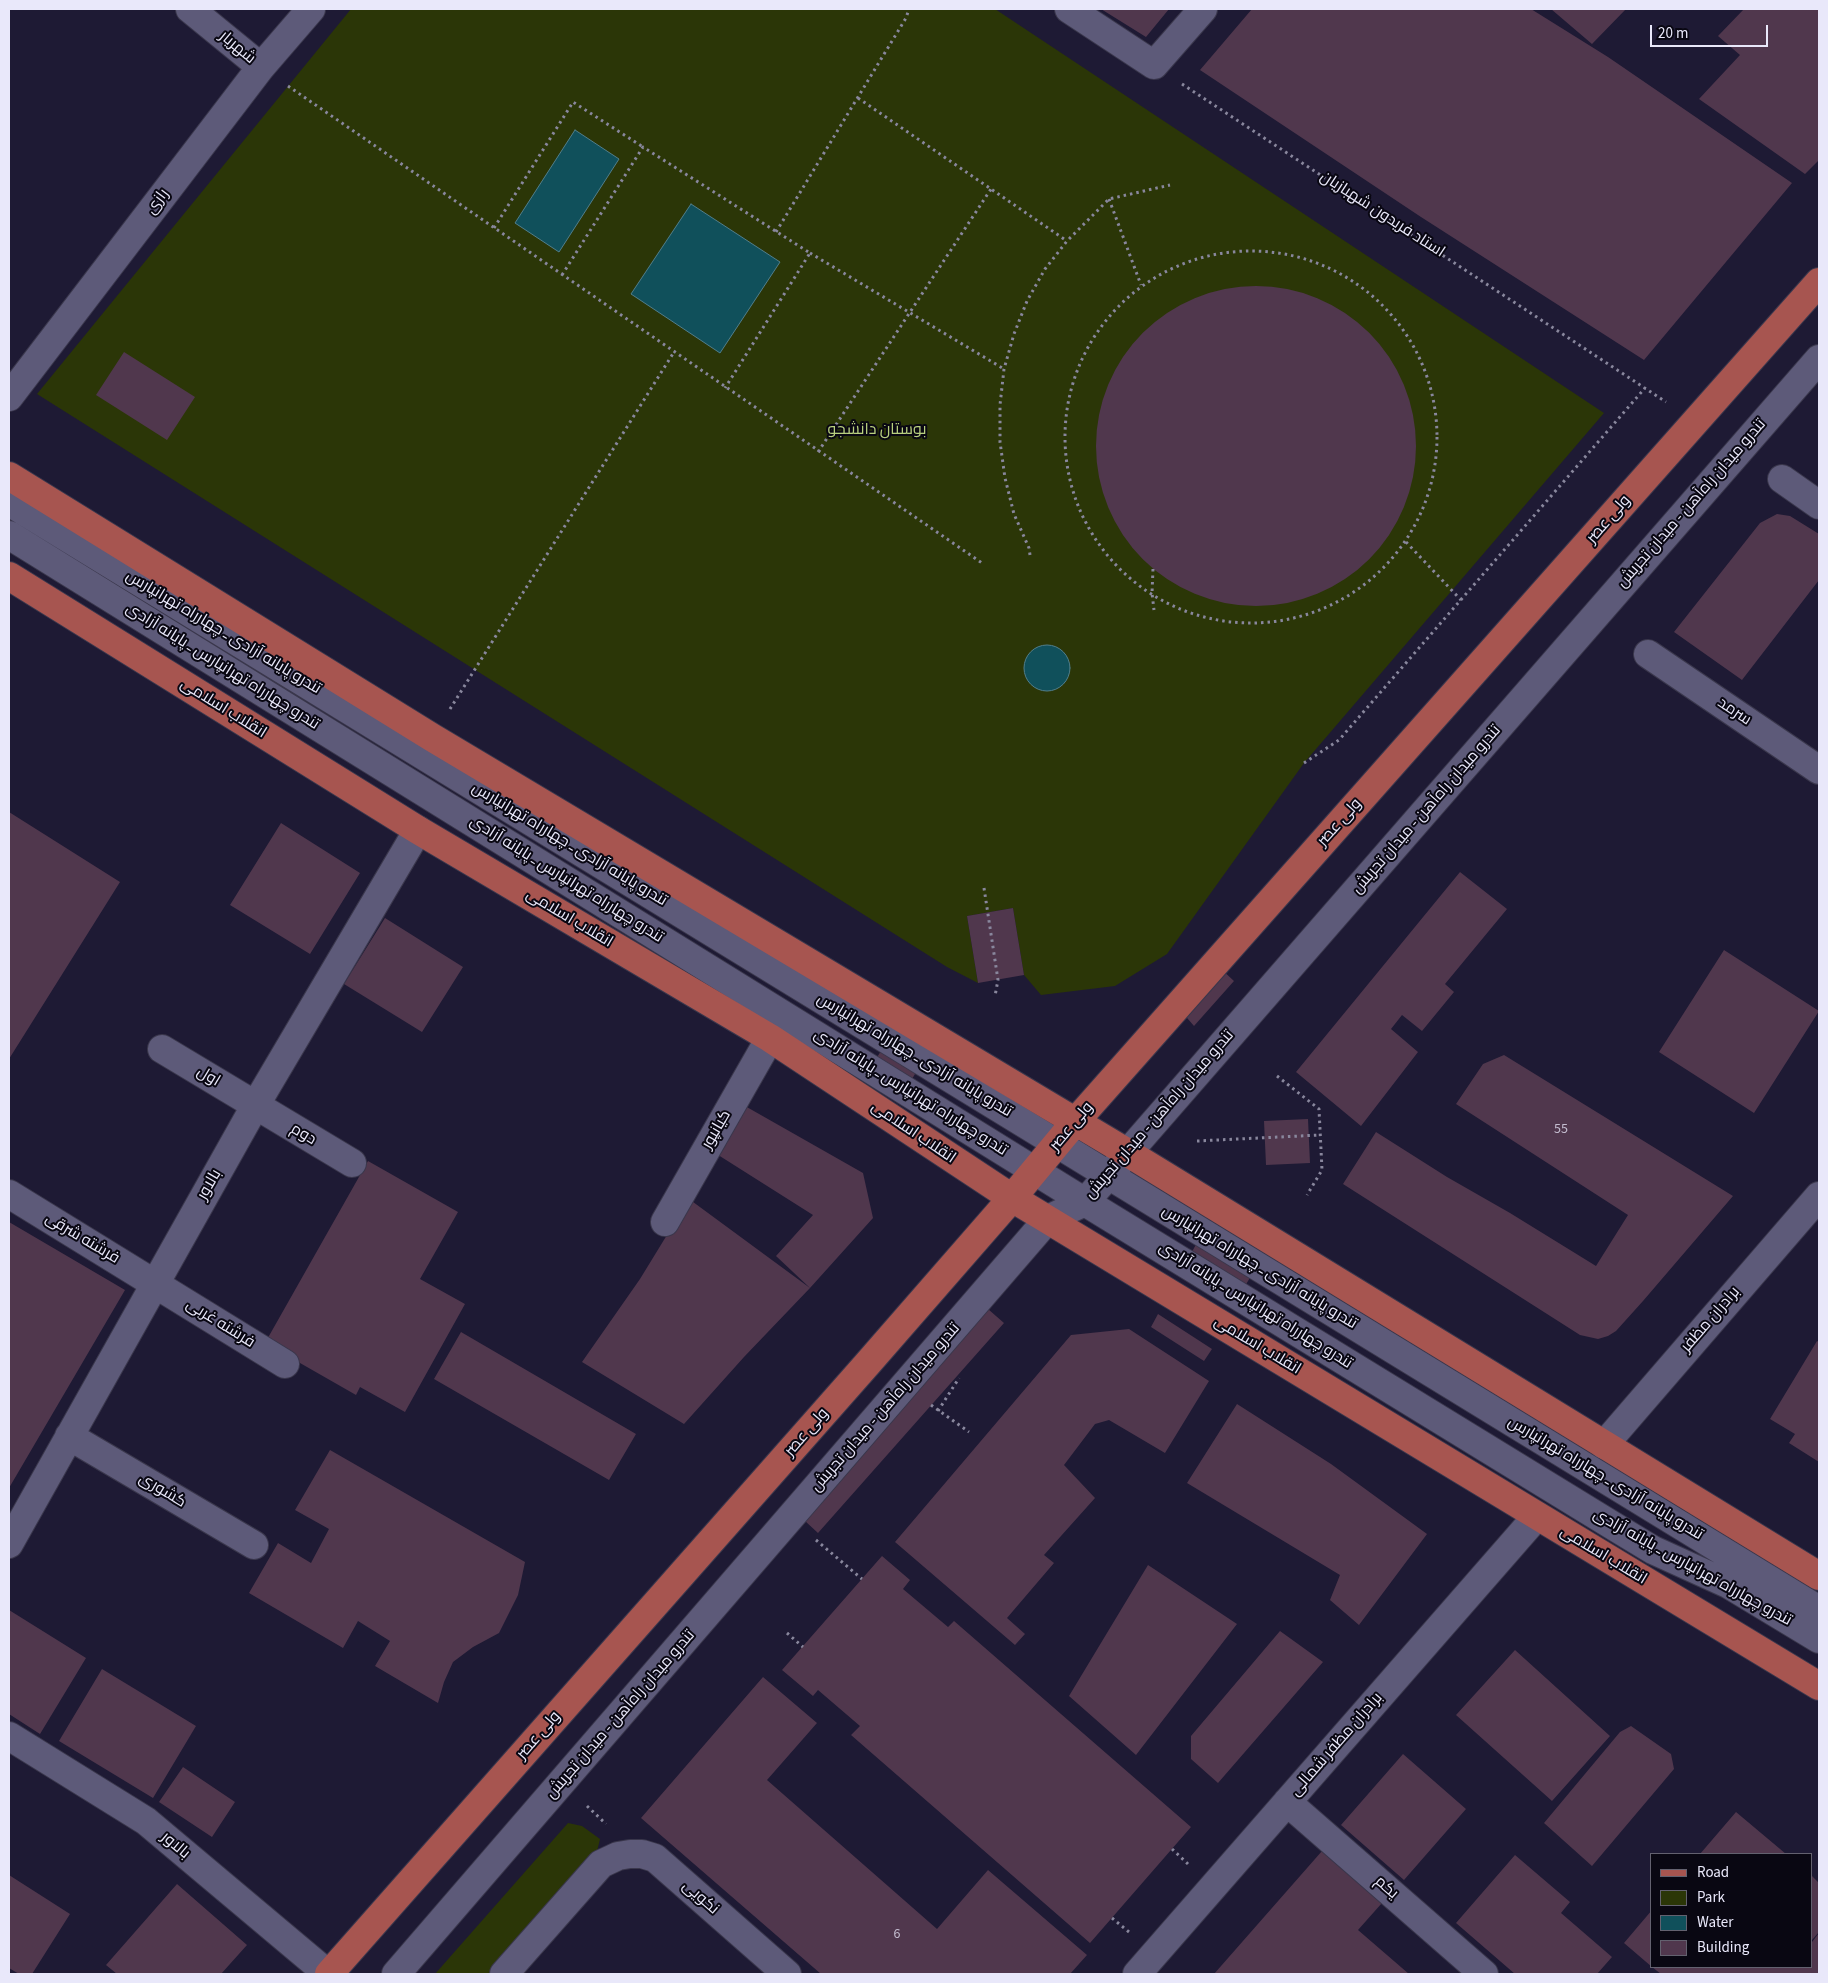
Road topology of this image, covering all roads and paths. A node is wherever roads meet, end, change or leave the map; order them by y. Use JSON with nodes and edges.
{"nodes":[{"id":1,"x":190,"y":9,"type":"edge"},
{"id":2,"x":311,"y":9,"type":"edge"},
{"id":3,"x":909,"y":9,"type":"edge"},
{"id":4,"x":1069,"y":9,"type":"edge"},
{"id":5,"x":1203,"y":9,"type":"edge"},
{"id":6,"x":1154,"y":66,"type":"junction"},
{"id":7,"x":261,"y":67,"type":"junction"},
{"id":8,"x":858,"y":98,"type":"junction"},
{"id":9,"x":643,"y":147,"type":"junction"},
{"id":10,"x":1170,"y":184,"type":"dead end"},
{"id":11,"x":991,"y":189,"type":"junction"},
{"id":12,"x":1110,"y":199,"type":"junction"},
{"id":13,"x":494,"y":228,"type":"junction"},
{"id":14,"x":776,"y":232,"type":"junction"},
{"id":15,"x":1066,"y":241,"type":"junction"},
{"id":16,"x":810,"y":253,"type":"junction"},
{"id":17,"x":562,"y":275,"type":"junction"},
{"id":18,"x":1819,"y":282,"type":"edge"},
{"id":19,"x":1141,"y":285,"type":"junction"},
{"id":20,"x":910,"y":312,"type":"junction"},
{"id":21,"x":674,"y":352,"type":"junction"},
{"id":22,"x":1819,"y":359,"type":"edge"},
{"id":23,"x":1004,"y":369,"type":"junction"},
{"id":24,"x":724,"y":388,"type":"junction"},
{"id":25,"x":1645,"y":388,"type":"junction"},
{"id":26,"x":9,"y":397,"type":"edge"},
{"id":27,"x":1695,"y":423,"type":"junction"},
{"id":28,"x":818,"y":452,"type":"junction"},
{"id":29,"x":9,"y":476,"type":"edge"},
{"id":30,"x":1782,"y":479,"type":"dead end"},
{"id":31,"x":9,"y":502,"type":"edge"},
{"id":32,"x":1819,"y":505,"type":"edge"},
{"id":33,"x":9,"y":535,"type":"edge"},
{"id":34,"x":1406,"y":542,"type":"junction"},
{"id":35,"x":1030,"y":555,"type":"dead end"},
{"id":36,"x":982,"y":563,"type":"dead end"},
{"id":37,"x":1153,"y":569,"type":"dead end"},
{"id":38,"x":9,"y":576,"type":"edge"},
{"id":39,"x":1152,"y":593,"type":"junction"},
{"id":40,"x":1461,"y":600,"type":"junction"},
{"id":41,"x":1154,"y":610,"type":"dead end"},
{"id":42,"x":1648,"y":654,"type":"dead end"},
{"id":43,"x":433,"y":738,"type":"junction"},
{"id":44,"x":1304,"y":763,"type":"dead end"},
{"id":45,"x":1819,"y":770,"type":"edge"},
{"id":46,"x":418,"y":830,"type":"junction"},
{"id":47,"x":984,"y":888,"type":"dead end"},
{"id":48,"x":995,"y":996,"type":"dead end"},
{"id":49,"x":770,"y":1038,"type":"junction"},
{"id":50,"x":162,"y":1049,"type":"dead end"},
{"id":51,"x":1277,"y":1076,"type":"dead end"},
{"id":52,"x":255,"y":1106,"type":"junction"},
{"id":53,"x":1076,"y":1122,"type":"junction"},
{"id":54,"x":1320,"y":1135,"type":"junction"},
{"id":55,"x":1197,"y":1141,"type":"dead end"},
{"id":56,"x":1058,"y":1144,"type":"junction"},
{"id":57,"x":1128,"y":1153,"type":"junction"},
{"id":58,"x":352,"y":1163,"type":"dead end"},
{"id":59,"x":1035,"y":1171,"type":"junction"},
{"id":60,"x":1108,"y":1176,"type":"junction"},
{"id":61,"x":9,"y":1194,"type":"edge"},
{"id":62,"x":1308,"y":1195,"type":"dead end"},
{"id":63,"x":1819,"y":1196,"type":"edge"},
{"id":64,"x":1012,"y":1198,"type":"junction"},
{"id":65,"x":1085,"y":1202,"type":"junction"},
{"id":66,"x":1048,"y":1219,"type":"junction"},
{"id":67,"x":665,"y":1222,"type":"dead end"},
{"id":68,"x":154,"y":1283,"type":"junction"},
{"id":69,"x":285,"y":1364,"type":"dead end"},
{"id":70,"x":950,"y":1393,"type":"dead end"},
{"id":71,"x":938,"y":1411,"type":"dead end"},
{"id":72,"x":69,"y":1436,"type":"junction"},
{"id":73,"x":1604,"y":1445,"type":"junction"},
{"id":74,"x":1537,"y":1516,"type":"junction"},
{"id":75,"x":9,"y":1544,"type":"edge"},
{"id":76,"x":254,"y":1546,"type":"dead end"},
{"id":77,"x":849,"y":1566,"type":"dead end"},
{"id":78,"x":1819,"y":1576,"type":"edge"},
{"id":79,"x":862,"y":1578,"type":"dead end"},
{"id":80,"x":1819,"y":1610,"type":"edge"},
{"id":81,"x":787,"y":1633,"type":"dead end"},
{"id":82,"x":1819,"y":1639,"type":"edge"},
{"id":83,"x":803,"y":1647,"type":"dead end"},
{"id":84,"x":1819,"y":1686,"type":"edge"},
{"id":85,"x":9,"y":1736,"type":"edge"},
{"id":86,"x":564,"y":1782,"type":"junction"},
{"id":87,"x":1288,"y":1802,"type":"junction"},
{"id":88,"x":637,"y":1854,"type":"junction"},
{"id":89,"x":329,"y":1974,"type":"edge"},
{"id":90,"x":396,"y":1974,"type":"edge"},
{"id":91,"x":504,"y":1974,"type":"edge"},
{"id":92,"x":787,"y":1974,"type":"edge"},
{"id":93,"x":1137,"y":1974,"type":"edge"},
{"id":94,"x":1484,"y":1974,"type":"edge"}],
"edges":[{"from":1,"to":7,"type":"street","name":"شهریار"},
{"from":2,"to":7,"type":"street","name":"رازی"},
{"from":3,"to":8,"type":"path"},
{"from":4,"to":6,"type":"street"},
{"from":5,"to":6,"type":"street"},
{"from":6,"to":25,"type":"path","name":"استاد فریدون شهبازیان"},
{"from":7,"to":13,"type":"path"},
{"from":7,"to":26,"type":"street","name":"رازی"},
{"from":8,"to":11,"type":"path"},
{"from":8,"to":14,"type":"path"},
{"from":9,"to":13,"type":"path"},
{"from":9,"to":14,"type":"path"},
{"from":9,"to":17,"type":"path"},
{"from":10,"to":12,"type":"path"},
{"from":11,"to":15,"type":"path"},
{"from":11,"to":20,"type":"path"},
{"from":12,"to":15,"type":"path"},
{"from":12,"to":19,"type":"path"},
{"from":13,"to":17,"type":"path"},
{"from":14,"to":16,"type":"path"},
{"from":15,"to":23,"type":"path"},
{"from":16,"to":20,"type":"path"},
{"from":16,"to":24,"type":"path"},
{"from":17,"to":21,"type":"path"},
{"from":18,"to":27,"type":"main road","name":"ولی عصر"},
{"from":19,"to":34,"type":"path"},
{"from":19,"to":39,"type":"path"},
{"from":20,"to":23,"type":"path"},
{"from":20,"to":28,"type":"path"},
{"from":21,"to":24,"type":"path"},
{"from":21,"to":43,"type":"path"},
{"from":22,"to":57,"type":"street","name":"تندرو میدان راه‌آهن - میدان تجریش"},
{"from":23,"to":35,"type":"path"},
{"from":24,"to":28,"type":"path"},
{"from":25,"to":27,"type":"path","name":"استاد فریدون شهبازیان"},
{"from":25,"to":40,"type":"path"},
{"from":27,"to":53,"type":"main road","name":"ولی عصر"},
{"from":28,"to":36,"type":"path"},
{"from":29,"to":43,"type":"main road"},
{"from":30,"to":32,"type":"street"},
{"from":31,"to":56,"type":"street","name":"تندرو پایانه آزادی ـ چهارراه تهرانپارس"},
{"from":33,"to":59,"type":"street","name":"تندرو چهارراه تهرانپارس ـ پایانه آزادی"},
{"from":34,"to":39,"type":"path"},
{"from":34,"to":40,"type":"path"},
{"from":37,"to":39,"type":"path"},
{"from":38,"to":46,"type":"main road","name":"انقلاب اسلامی"},
{"from":39,"to":41,"type":"path"},
{"from":40,"to":44,"type":"path"},
{"from":42,"to":45,"type":"street","name":"سرمد"},
{"from":43,"to":53,"type":"main road"},
{"from":46,"to":49,"type":"main road","name":"انقلاب اسلامی"},
{"from":46,"to":52,"type":"street","name":"بالاور"},
{"from":47,"to":48,"type":"path"},
{"from":49,"to":64,"type":"main road","name":"انقلاب اسلامی"},
{"from":49,"to":67,"type":"street","name":"کیانپور"},
{"from":50,"to":52,"type":"street","name":"اول"},
{"from":51,"to":54,"type":"path"},
{"from":52,"to":58,"type":"street","name":"دوم"},
{"from":52,"to":68,"type":"street","name":"بالاور"},
{"from":53,"to":56,"type":"main road","name":"ولی عصر"},
{"from":53,"to":57,"type":"main road"},
{"from":54,"to":55,"type":"path"},
{"from":54,"to":62,"type":"path"},
{"from":56,"to":59,"type":"main road","name":"ولی عصر"},
{"from":56,"to":60,"type":"street","name":"تندرو پایانه آزادی ـ چهارراه تهرانپارس"},
{"from":57,"to":60,"type":"street","name":"تندرو میدان راه‌آهن - میدان تجریش"},
{"from":57,"to":73,"type":"main road"},
{"from":59,"to":64,"type":"main road","name":"ولی عصر"},
{"from":59,"to":65,"type":"street","name":"تندرو چهارراه تهرانپارس ـ پایانه آزادی"},
{"from":60,"to":65,"type":"street","name":"تندرو میدان راه‌آهن - میدان تجریش"},
{"from":60,"to":80,"type":"street","name":"تندرو پایانه آزادی ـ چهارراه تهرانپارس"},
{"from":61,"to":68,"type":"street","name":"فرشته شرقی"},
{"from":63,"to":73,"type":"street","name":"برادران مظفر"},
{"from":64,"to":66,"type":"main road","name":"انقلاب اسلامی"},
{"from":64,"to":89,"type":"main road","name":"ولی عصر"},
{"from":65,"to":66,"type":"street","name":"تندرو میدان راه‌آهن - میدان تجریش"},
{"from":65,"to":82,"type":"street","name":"تندرو چهارراه تهرانپارس ـ پایانه آزادی"},
{"from":66,"to":74,"type":"main road","name":"انقلاب اسلامی"},
{"from":66,"to":86,"type":"street","name":"تندرو میدان راه‌آهن - میدان تجریش"},
{"from":68,"to":69,"type":"street","name":"فرشته غربی"},
{"from":68,"to":72,"type":"street","name":"بالاور"},
{"from":70,"to":71,"type":"path"},
{"from":72,"to":75,"type":"street","name":"بالاور"},
{"from":72,"to":76,"type":"street","name":"کشوری"},
{"from":73,"to":78,"type":"main road"},
{"from":74,"to":84,"type":"main road","name":"انقلاب اسلامی"},
{"from":74,"to":87,"type":"street","name":"برادران مظفر شمالی"},
{"from":77,"to":79,"type":"path"},
{"from":81,"to":83,"type":"path"},
{"from":85,"to":89,"type":"street","name":"بالاور"},
{"from":86,"to":88,"type":"path"},
{"from":86,"to":90,"type":"street","name":"تندرو میدان راه‌آهن - میدان تجریش"},
{"from":87,"to":93,"type":"street","name":"برادران مظفر شمالی"},
{"from":87,"to":94,"type":"street","name":"یکم"},
{"from":88,"to":91,"type":"street"},
{"from":88,"to":92,"type":"street","name":"نکویی"}]}
